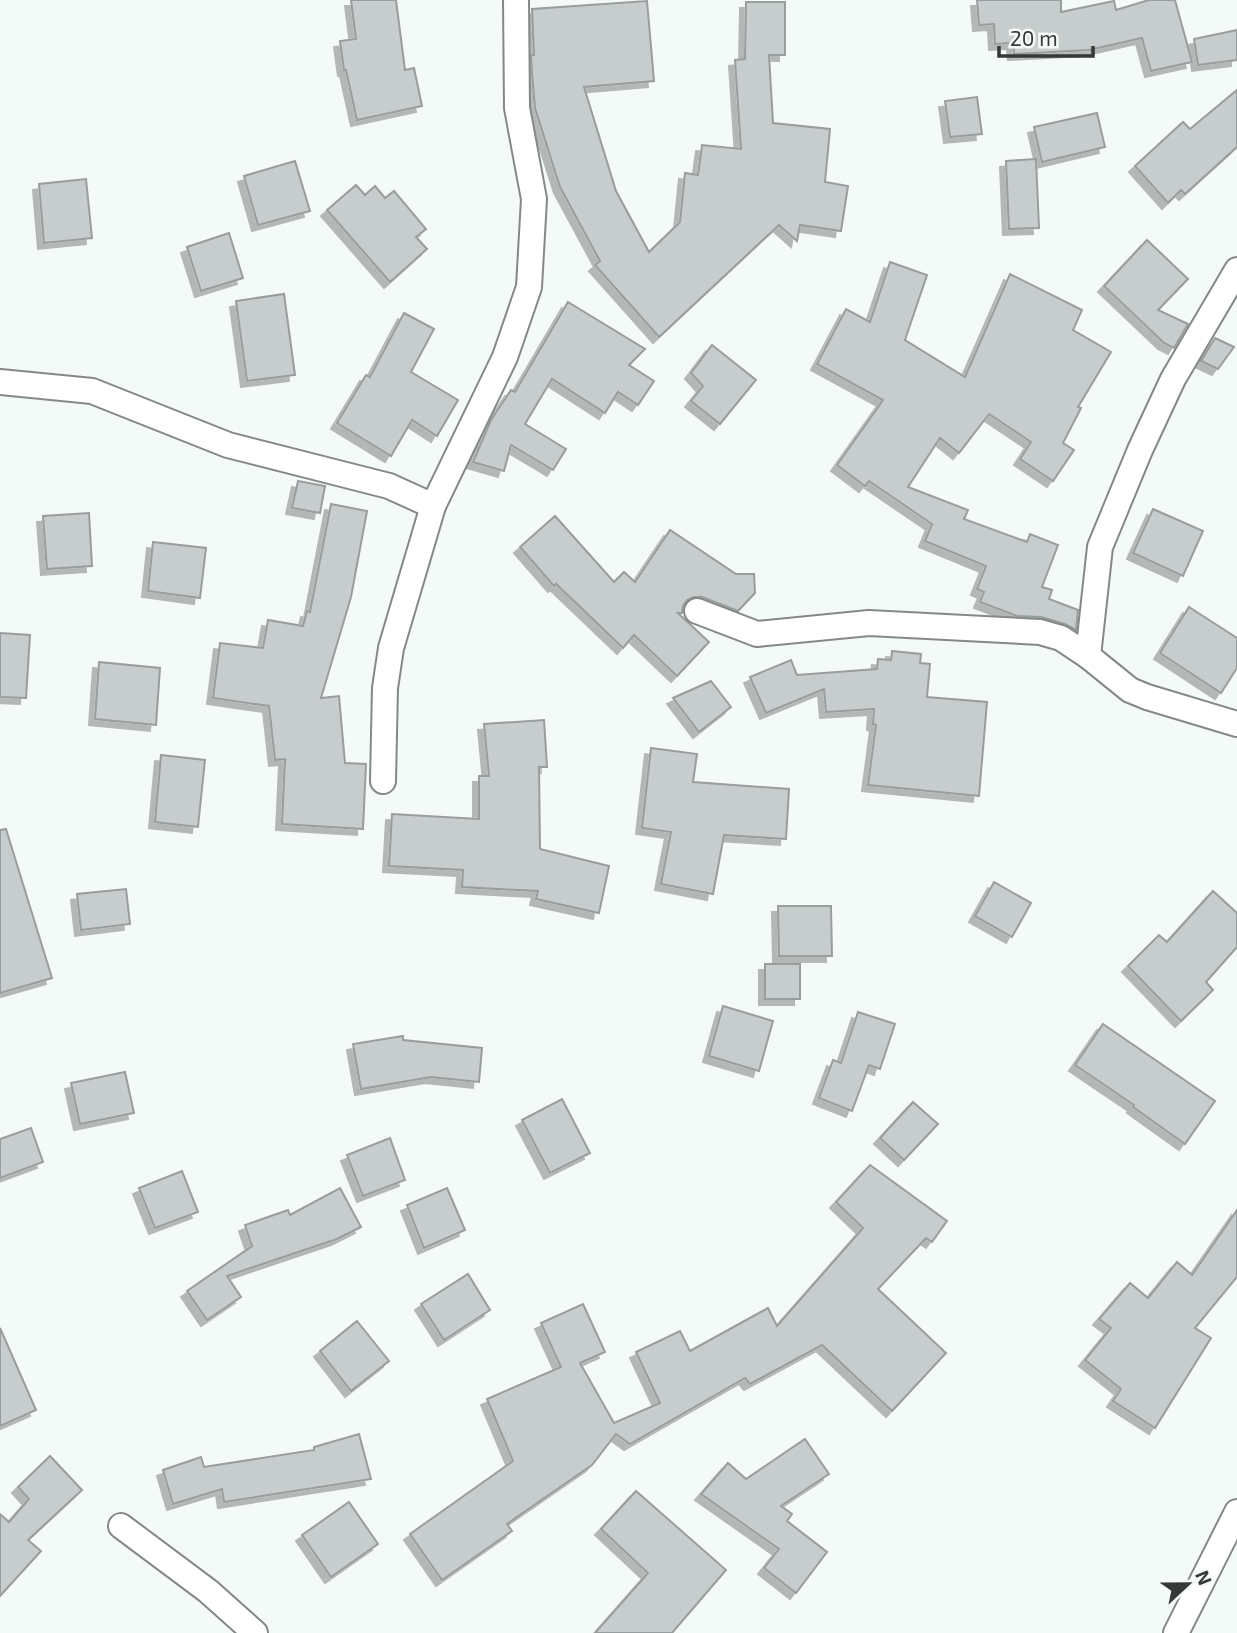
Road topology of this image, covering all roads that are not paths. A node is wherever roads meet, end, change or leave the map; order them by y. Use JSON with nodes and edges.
{"nodes":[{"id":1,"x":516,"y":0,"type":"edge"},
{"id":2,"x":1237,"y":270,"type":"edge"},
{"id":3,"x":0,"y":382,"type":"edge"},
{"id":4,"x":433,"y":506,"type":"junction"},
{"id":5,"x":697,"y":611,"type":"dead end"},
{"id":6,"x":1088,"y":656,"type":"junction"},
{"id":7,"x":1237,"y":723,"type":"edge"},
{"id":8,"x":383,"y":781,"type":"dead end"},
{"id":9,"x":1237,"y":1511,"type":"edge"},
{"id":10,"x":121,"y":1526,"type":"dead end"},
{"id":11,"x":256,"y":1633,"type":"edge"},
{"id":12,"x":1176,"y":1633,"type":"edge"}],
"edges":[{"from":1,"to":4,"type":"street"},
{"from":2,"to":6,"type":"street"},
{"from":3,"to":4,"type":"street"},
{"from":4,"to":8,"type":"street"},
{"from":5,"to":6,"type":"street"},
{"from":6,"to":7,"type":"street"},
{"from":9,"to":12,"type":"street"},
{"from":10,"to":11,"type":"street"}]}
